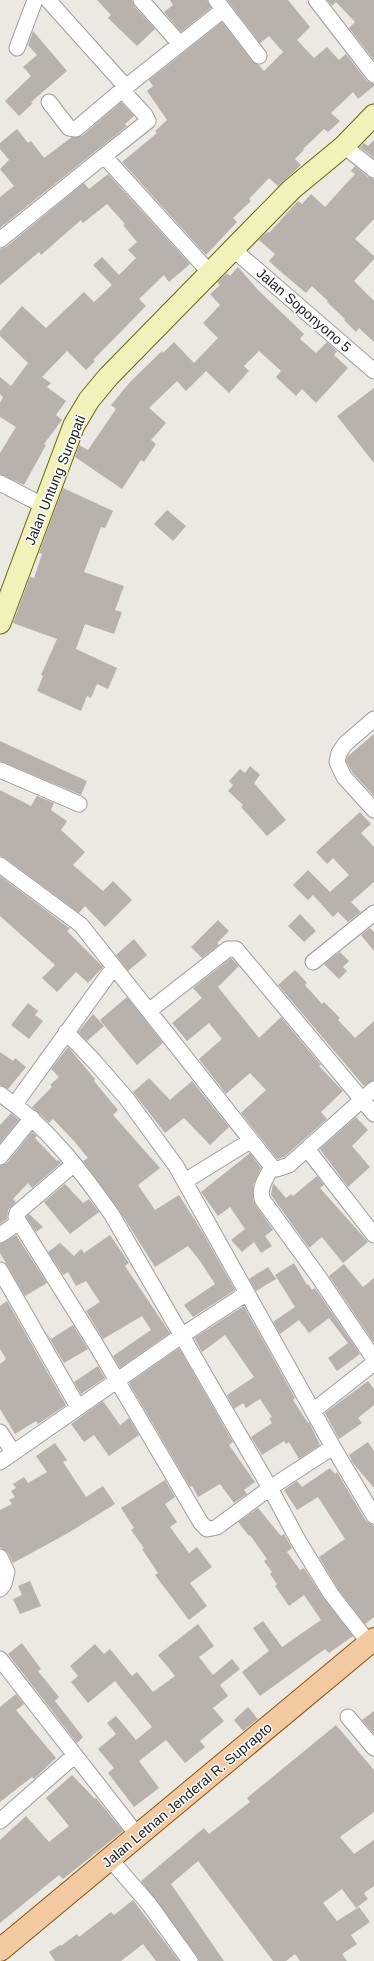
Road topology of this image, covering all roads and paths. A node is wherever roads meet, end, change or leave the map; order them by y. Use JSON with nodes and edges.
{"nodes":[{"id":1,"x":35,"y":0,"type":"edge"},
{"id":2,"x":48,"y":0,"type":"edge"},
{"id":3,"x":141,"y":0,"type":"edge"},
{"id":4,"x":316,"y":0,"type":"edge"},
{"id":5,"x":220,"y":5,"type":"edge"},
{"id":6,"x":180,"y":44,"type":"junction"},
{"id":7,"x":17,"y":48,"type":"dead end"},
{"id":8,"x":258,"y":56,"type":"dead end"},
{"id":9,"x":374,"y":75,"type":"edge"},
{"id":10,"x":124,"y":88,"type":"junction"},
{"id":11,"x":49,"y":102,"type":"dead end"},
{"id":12,"x":374,"y":115,"type":"edge"},
{"id":13,"x":344,"y":146,"type":"junction"},
{"id":14,"x":104,"y":156,"type":"junction"},
{"id":15,"x":374,"y":170,"type":"edge"},
{"id":16,"x":0,"y":240,"type":"edge"},
{"id":17,"x":234,"y":250,"type":"junction"},
{"id":18,"x":211,"y":274,"type":"junction"},
{"id":19,"x":374,"y":371,"type":"edge"},
{"id":20,"x":0,"y":483,"type":"edge"},
{"id":21,"x":44,"y":506,"type":"junction"},
{"id":22,"x":1,"y":617,"type":"edge"},
{"id":23,"x":374,"y":719,"type":"edge"},
{"id":24,"x":0,"y":770,"type":"edge"},
{"id":25,"x":80,"y":804,"type":"dead end"},
{"id":26,"x":374,"y":810,"type":"edge"},
{"id":27,"x":0,"y":865,"type":"edge"},
{"id":28,"x":374,"y":913,"type":"edge"},
{"id":29,"x":313,"y":962,"type":"dead end"},
{"id":30,"x":114,"y":966,"type":"junction"},
{"id":31,"x":150,"y":1010,"type":"junction"},
{"id":32,"x":66,"y":1032,"type":"junction"},
{"id":33,"x":374,"y":1090,"type":"edge"},
{"id":34,"x":0,"y":1094,"type":"edge"},
{"id":35,"x":362,"y":1100,"type":"junction"},
{"id":36,"x":15,"y":1104,"type":"junction"},
{"id":37,"x":374,"y":1114,"type":"edge"},
{"id":38,"x":32,"y":1118,"type":"junction"},
{"id":39,"x":250,"y":1141,"type":"junction"},
{"id":40,"x":308,"y":1150,"type":"junction"},
{"id":41,"x":0,"y":1157,"type":"edge"},
{"id":42,"x":74,"y":1164,"type":"junction"},
{"id":43,"x":272,"y":1167,"type":"junction"},
{"id":44,"x":185,"y":1181,"type":"junction"},
{"id":45,"x":19,"y":1222,"type":"junction"},
{"id":46,"x":0,"y":1235,"type":"edge"},
{"id":47,"x":374,"y":1235,"type":"edge"},
{"id":48,"x":0,"y":1270,"type":"edge"},
{"id":49,"x":247,"y":1293,"type":"junction"},
{"id":50,"x":181,"y":1336,"type":"junction"},
{"id":51,"x":374,"y":1359,"type":"edge"},
{"id":52,"x":374,"y":1363,"type":"edge"},
{"id":53,"x":116,"y":1381,"type":"junction"},
{"id":54,"x":78,"y":1408,"type":"junction"},
{"id":55,"x":314,"y":1411,"type":"junction"},
{"id":56,"x":0,"y":1432,"type":"edge"},
{"id":57,"x":333,"y":1447,"type":"junction"},
{"id":58,"x":13,"y":1452,"type":"junction"},
{"id":59,"x":0,"y":1462,"type":"edge"},
{"id":60,"x":270,"y":1488,"type":"junction"},
{"id":61,"x":374,"y":1516,"type":"edge"},
{"id":62,"x":0,"y":1557,"type":"edge"},
{"id":63,"x":0,"y":1589,"type":"edge"},
{"id":64,"x":372,"y":1641,"type":"edge"},
{"id":65,"x":0,"y":1659,"type":"edge"},
{"id":66,"x":348,"y":1717,"type":"dead end"},
{"id":67,"x":374,"y":1748,"type":"edge"},
{"id":68,"x":74,"y":1756,"type":"junction"},
{"id":69,"x":1,"y":1819,"type":"edge"},
{"id":70,"x":138,"y":1836,"type":"junction"},
{"id":71,"x":110,"y":1859,"type":"junction"},
{"id":72,"x":0,"y":1950,"type":"edge"},
{"id":73,"x":190,"y":1961,"type":"edge"}],
"edges":[{"from":1,"to":7,"type":"street"},
{"from":2,"to":10,"type":"street"},
{"from":3,"to":6,"type":"street"},
{"from":4,"to":9,"type":"street"},
{"from":5,"to":6,"type":"street"},
{"from":5,"to":8,"type":"street"},
{"from":6,"to":10,"type":"street"},
{"from":10,"to":11,"type":"street"},
{"from":10,"to":14,"type":"street"},
{"from":12,"to":13,"type":"main road","name":"Jalan Untung Suropati"},
{"from":13,"to":15,"type":"street"},
{"from":13,"to":17,"type":"main road","name":"Jalan Untung Suropati"},
{"from":14,"to":16,"type":"street"},
{"from":14,"to":18,"type":"street"},
{"from":17,"to":18,"type":"main road","name":"Jalan Untung Suropati"},
{"from":17,"to":19,"type":"street","name":"Jalan Soponyono 5"},
{"from":18,"to":21,"type":"main road","name":"Jalan Untung Suropati"},
{"from":20,"to":21,"type":"street"},
{"from":21,"to":22,"type":"main road","name":"Jalan Untung Suropati"},
{"from":23,"to":26,"type":"street"},
{"from":24,"to":25,"type":"street"},
{"from":27,"to":30,"type":"street"},
{"from":28,"to":29,"type":"street"},
{"from":30,"to":31,"type":"street"},
{"from":30,"to":32,"type":"street"},
{"from":31,"to":35,"type":"street"},
{"from":31,"to":39,"type":"street"},
{"from":32,"to":36,"type":"street"},
{"from":32,"to":44,"type":"street"},
{"from":33,"to":35,"type":"street"},
{"from":34,"to":36,"type":"street"},
{"from":35,"to":37,"type":"street"},
{"from":35,"to":40,"type":"street"},
{"from":36,"to":38,"type":"street"},
{"from":38,"to":41,"type":"street"},
{"from":38,"to":42,"type":"street"},
{"from":39,"to":43,"type":"street"},
{"from":39,"to":44,"type":"street"},
{"from":40,"to":43,"type":"street"},
{"from":40,"to":47,"type":"street"},
{"from":42,"to":45,"type":"street"},
{"from":42,"to":50,"type":"street"},
{"from":43,"to":51,"type":"street"},
{"from":44,"to":49,"type":"street"},
{"from":45,"to":46,"type":"street"},
{"from":45,"to":53,"type":"street"},
{"from":48,"to":54,"type":"street"},
{"from":49,"to":50,"type":"street"},
{"from":49,"to":55,"type":"street"},
{"from":50,"to":53,"type":"street"},
{"from":50,"to":60,"type":"street"},
{"from":52,"to":55,"type":"street"},
{"from":53,"to":54,"type":"street"},
{"from":53,"to":60,"type":"street"},
{"from":54,"to":58,"type":"street"},
{"from":55,"to":57,"type":"street"},
{"from":56,"to":58,"type":"street"},
{"from":57,"to":60,"type":"street"},
{"from":57,"to":61,"type":"street"},
{"from":58,"to":59,"type":"street"},
{"from":60,"to":64,"type":"street"},
{"from":62,"to":63,"type":"street"},
{"from":64,"to":70,"type":"main road","name":"Jalan Letnan Jenderal R. Suprapto"},
{"from":65,"to":68,"type":"street"},
{"from":66,"to":67,"type":"street"},
{"from":68,"to":69,"type":"street"},
{"from":68,"to":70,"type":"street"},
{"from":70,"to":71,"type":"main road","name":"Jalan Letnan Jenderal R. Suprapto"},
{"from":71,"to":72,"type":"main road","name":"Jalan Letnan Jenderal R. Suprapto"},
{"from":71,"to":73,"type":"street"}]}
